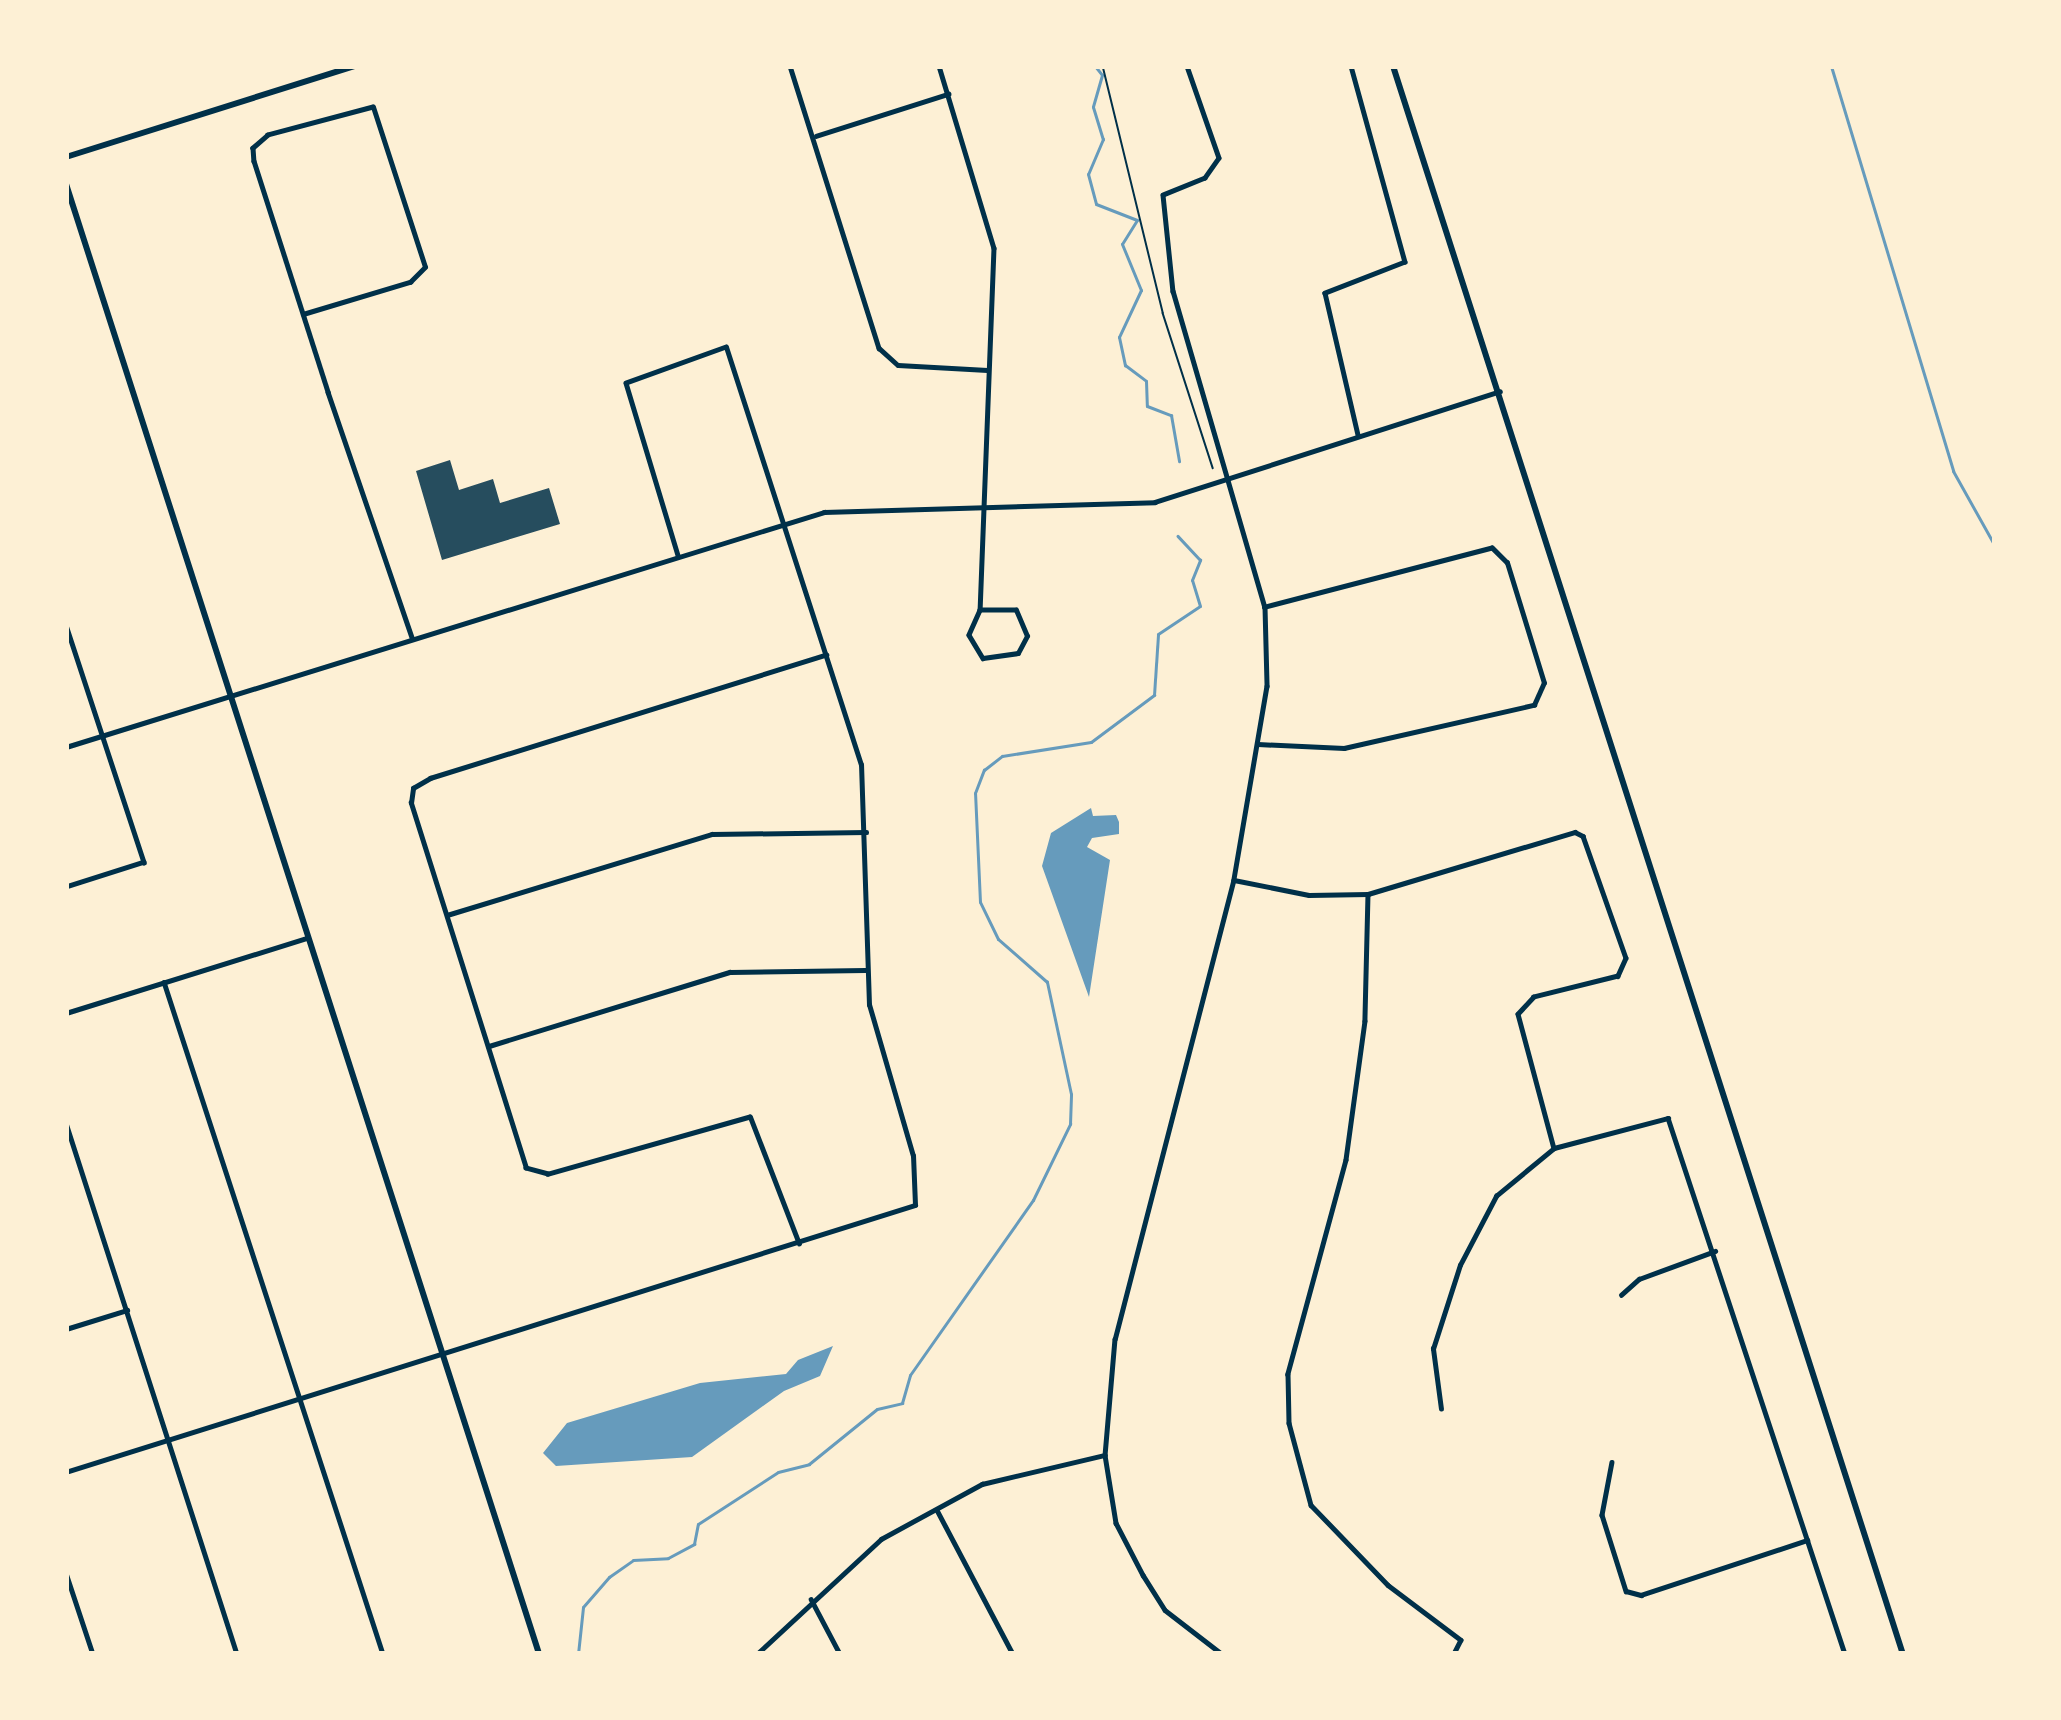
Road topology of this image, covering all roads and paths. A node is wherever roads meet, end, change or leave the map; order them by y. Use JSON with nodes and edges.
{"nodes":[{"id":1,"x":196,"y":66,"type":"edge"},
{"id":2,"x":210,"y":66,"type":"edge"},
{"id":3,"x":355,"y":66,"type":"edge"},
{"id":4,"x":790,"y":66,"type":"edge"},
{"id":5,"x":939,"y":66,"type":"edge"},
{"id":6,"x":1102,"y":66,"type":"edge"},
{"id":7,"x":1187,"y":66,"type":"edge"},
{"id":8,"x":1351,"y":66,"type":"edge"},
{"id":9,"x":1393,"y":66,"type":"edge"},
{"id":10,"x":948,"y":94,"type":"junction"},
{"id":11,"x":814,"y":136,"type":"junction"},
{"id":12,"x":66,"y":157,"type":"edge"},
{"id":13,"x":66,"y":184,"type":"edge"},
{"id":14,"x":303,"y":314,"type":"junction"},
{"id":15,"x":988,"y":370,"type":"junction"},
{"id":16,"x":1500,"y":391,"type":"junction"},
{"id":17,"x":1358,"y":435,"type":"junction"},
{"id":18,"x":1226,"y":477,"type":"junction"},
{"id":19,"x":980,"y":505,"type":"junction"},
{"id":20,"x":782,"y":523,"type":"junction"},
{"id":21,"x":678,"y":555,"type":"junction"},
{"id":22,"x":1265,"y":607,"type":"junction"},
{"id":23,"x":980,"y":610,"type":"junction"},
{"id":24,"x":66,"y":625,"type":"edge"},
{"id":25,"x":412,"y":637,"type":"junction"},
{"id":26,"x":826,"y":656,"type":"junction"},
{"id":27,"x":232,"y":695,"type":"junction"},
{"id":28,"x":102,"y":736,"type":"junction"},
{"id":29,"x":1258,"y":744,"type":"junction"},
{"id":30,"x":66,"y":747,"type":"edge"},
{"id":31,"x":866,"y":832,"type":"junction"},
{"id":32,"x":1234,"y":880,"type":"junction"},
{"id":33,"x":66,"y":887,"type":"edge"},
{"id":34,"x":1368,"y":894,"type":"junction"},
{"id":35,"x":447,"y":915,"type":"junction"},
{"id":36,"x":307,"y":938,"type":"junction"},
{"id":37,"x":865,"y":970,"type":"junction"},
{"id":38,"x":164,"y":982,"type":"junction"},
{"id":39,"x":66,"y":1013,"type":"edge"},
{"id":40,"x":489,"y":1046,"type":"junction"},
{"id":41,"x":66,"y":1123,"type":"edge"},
{"id":42,"x":1554,"y":1148,"type":"junction"},
{"id":43,"x":799,"y":1244,"type":"junction"},
{"id":44,"x":1715,"y":1251,"type":"junction"},
{"id":45,"x":1621,"y":1295,"type":"dead end"},
{"id":46,"x":127,"y":1310,"type":"junction"},
{"id":47,"x":66,"y":1329,"type":"edge"},
{"id":48,"x":443,"y":1352,"type":"junction"},
{"id":49,"x":300,"y":1398,"type":"junction"},
{"id":50,"x":1441,"y":1409,"type":"dead end"},
{"id":51,"x":169,"y":1440,"type":"junction"},
{"id":52,"x":1105,"y":1455,"type":"junction"},
{"id":53,"x":1612,"y":1462,"type":"dead end"},
{"id":54,"x":66,"y":1472,"type":"edge"},
{"id":55,"x":936,"y":1509,"type":"junction"},
{"id":56,"x":1807,"y":1540,"type":"junction"},
{"id":57,"x":66,"y":1573,"type":"edge"},
{"id":58,"x":811,"y":1599,"type":"junction"},
{"id":59,"x":93,"y":1654,"type":"edge"},
{"id":60,"x":237,"y":1654,"type":"edge"},
{"id":61,"x":382,"y":1654,"type":"edge"},
{"id":62,"x":539,"y":1654,"type":"edge"},
{"id":63,"x":757,"y":1654,"type":"edge"},
{"id":64,"x":840,"y":1654,"type":"edge"},
{"id":65,"x":1013,"y":1654,"type":"edge"},
{"id":66,"x":1222,"y":1654,"type":"edge"},
{"id":67,"x":1454,"y":1654,"type":"edge"},
{"id":68,"x":1846,"y":1654,"type":"edge"},
{"id":69,"x":1903,"y":1654,"type":"edge"}],
"edges":[{"from":1,"to":2,"type":"street"},
{"from":3,"to":12,"type":"street"},
{"from":4,"to":11,"type":"street"},
{"from":5,"to":10,"type":"street"},
{"from":6,"to":18,"type":"path"},
{"from":7,"to":18,"type":"street"},
{"from":8,"to":17,"type":"street"},
{"from":9,"to":16,"type":"street"},
{"from":10,"to":11,"type":"street"},
{"from":10,"to":15,"type":"street"},
{"from":11,"to":15,"type":"street"},
{"from":13,"to":27,"type":"street"},
{"from":14,"to":14,"type":"street"},
{"from":14,"to":25,"type":"street"},
{"from":15,"to":19,"type":"street"},
{"from":16,"to":17,"type":"street"},
{"from":16,"to":69,"type":"street"},
{"from":17,"to":18,"type":"street"},
{"from":18,"to":19,"type":"street"},
{"from":18,"to":22,"type":"street"},
{"from":19,"to":20,"type":"street"},
{"from":19,"to":23,"type":"street"},
{"from":20,"to":21,"type":"street"},
{"from":20,"to":21,"type":"street"},
{"from":20,"to":26,"type":"street"},
{"from":21,"to":25,"type":"street"},
{"from":22,"to":29,"type":"street"},
{"from":22,"to":29,"type":"street"},
{"from":23,"to":23,"type":"street"},
{"from":24,"to":28,"type":"street"},
{"from":25,"to":27,"type":"street"},
{"from":26,"to":31,"type":"street"},
{"from":26,"to":35,"type":"street"},
{"from":27,"to":28,"type":"street"},
{"from":27,"to":36,"type":"street"},
{"from":28,"to":30,"type":"street"},
{"from":28,"to":33,"type":"street"},
{"from":29,"to":32,"type":"street"},
{"from":31,"to":35,"type":"street"},
{"from":31,"to":37,"type":"street"},
{"from":32,"to":34,"type":"street"},
{"from":32,"to":52,"type":"street"},
{"from":34,"to":42,"type":"street"},
{"from":34,"to":67,"type":"street"},
{"from":35,"to":40,"type":"street"},
{"from":36,"to":38,"type":"street"},
{"from":36,"to":48,"type":"street"},
{"from":37,"to":40,"type":"street"},
{"from":37,"to":43,"type":"street"},
{"from":38,"to":39,"type":"street"},
{"from":38,"to":49,"type":"street"},
{"from":40,"to":43,"type":"street"},
{"from":41,"to":46,"type":"street"},
{"from":42,"to":44,"type":"street"},
{"from":42,"to":50,"type":"street"},
{"from":43,"to":48,"type":"street"},
{"from":44,"to":45,"type":"street"},
{"from":44,"to":56,"type":"street"},
{"from":46,"to":47,"type":"street"},
{"from":46,"to":51,"type":"street"},
{"from":48,"to":49,"type":"street"},
{"from":48,"to":62,"type":"street"},
{"from":49,"to":51,"type":"street"},
{"from":49,"to":61,"type":"street"},
{"from":51,"to":54,"type":"street"},
{"from":51,"to":60,"type":"street"},
{"from":52,"to":55,"type":"street"},
{"from":52,"to":66,"type":"street"},
{"from":53,"to":56,"type":"street"},
{"from":55,"to":58,"type":"street"},
{"from":55,"to":65,"type":"street"},
{"from":56,"to":68,"type":"street"},
{"from":57,"to":59,"type":"street"},
{"from":58,"to":63,"type":"street"},
{"from":58,"to":64,"type":"street"}]}
